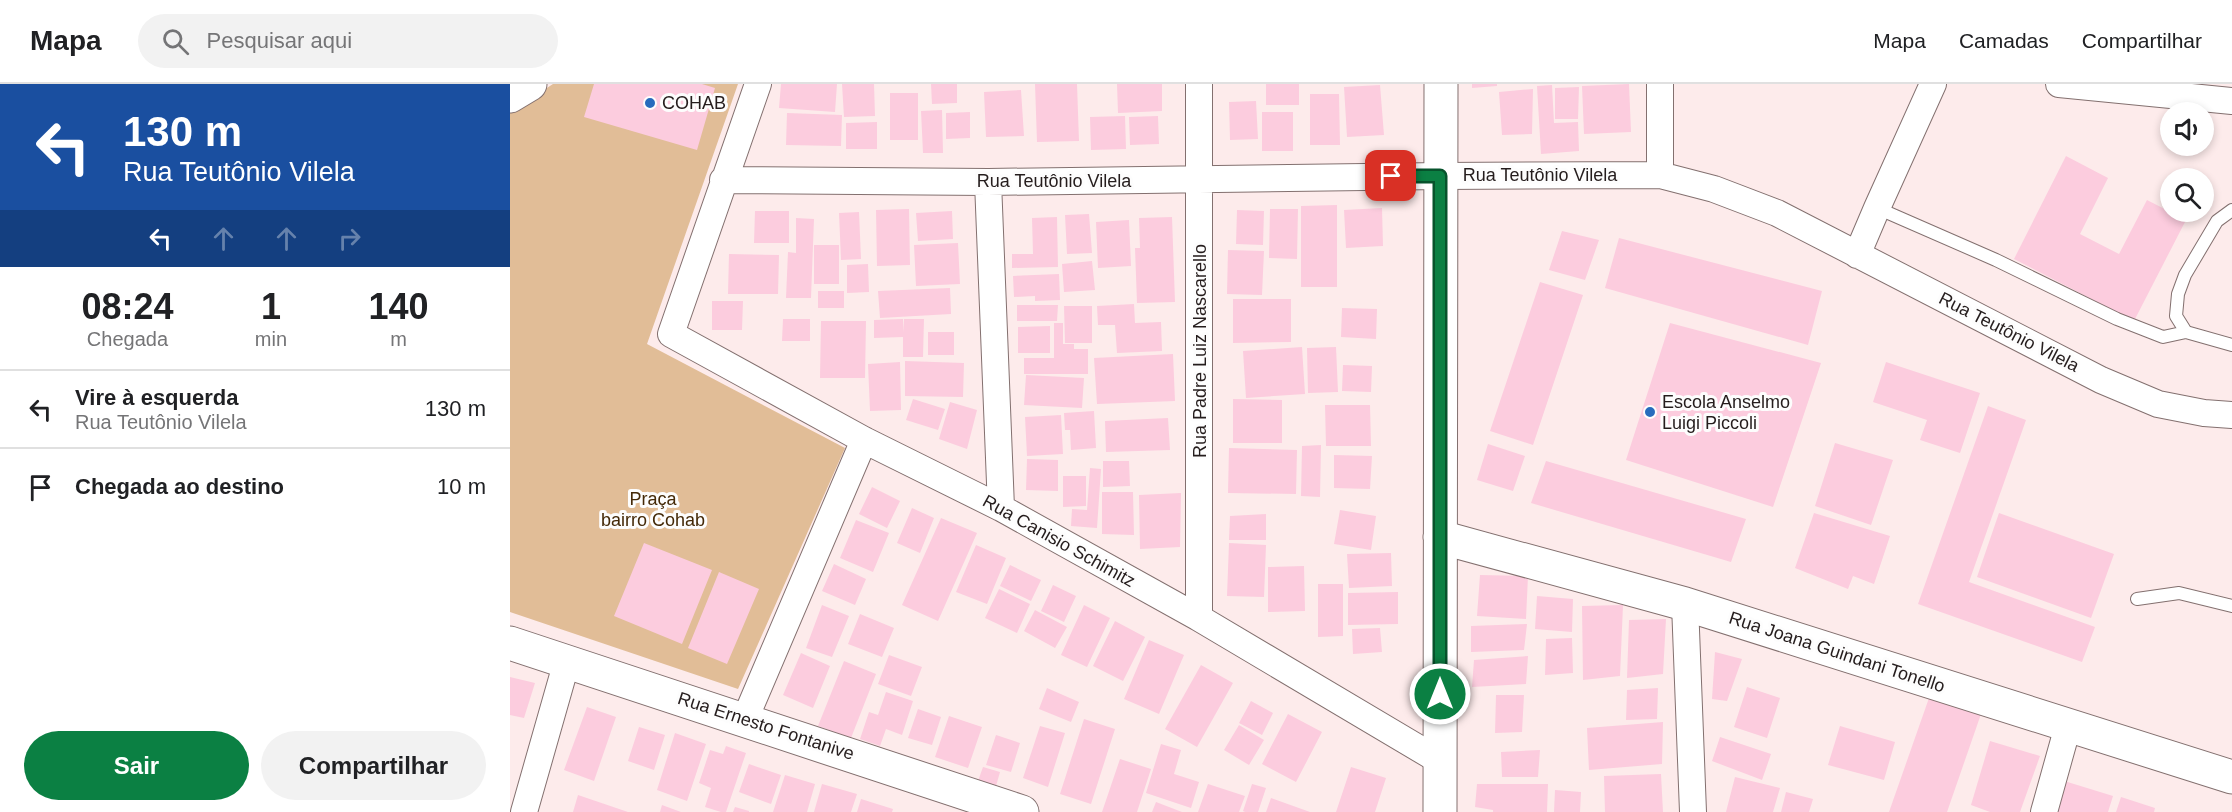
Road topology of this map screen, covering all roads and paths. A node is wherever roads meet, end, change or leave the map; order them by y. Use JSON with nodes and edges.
{"nodes":[{"id":1,"x":530,"y":84,"type":"edge"},
{"id":2,"x":758,"y":84,"type":"edge"},
{"id":3,"x":1199,"y":84,"type":"edge"},
{"id":4,"x":1441,"y":84,"type":"edge"},
{"id":5,"x":1660,"y":84,"type":"edge"},
{"id":6,"x":1933,"y":84,"type":"edge"},
{"id":7,"x":2059,"y":84,"type":"edge"},
{"id":8,"x":2131,"y":88,"type":"edge"},
{"id":9,"x":510,"y":96,"type":"edge"},
{"id":10,"x":2232,"y":101,"type":"edge"},
{"id":11,"x":1660,"y":175,"type":"junction"},
{"id":12,"x":1440,"y":176,"type":"junction"},
{"id":13,"x":723,"y":180,"type":"junction"},
{"id":14,"x":1200,"y":180,"type":"junction"},
{"id":15,"x":988,"y":182,"type":"junction"},
{"id":16,"x":1877,"y":208,"type":"junction"},
{"id":17,"x":2232,"y":210,"type":"edge"},
{"id":18,"x":1857,"y":255,"type":"junction"},
{"id":19,"x":2186,"y":332,"type":"junction"},
{"id":20,"x":2232,"y":345,"type":"edge"},
{"id":21,"x":2232,"y":414,"type":"edge"},
{"id":22,"x":864,"y":440,"type":"junction"},
{"id":23,"x":1001,"y":508,"type":"junction"},
{"id":24,"x":1440,"y":537,"type":"junction"},
{"id":25,"x":2137,"y":599,"type":"dead end"},
{"id":26,"x":1685,"y":604,"type":"junction"},
{"id":27,"x":2232,"y":606,"type":"edge"},
{"id":28,"x":1199,"y":618,"type":"junction"},
{"id":29,"x":510,"y":643,"type":"edge"},
{"id":30,"x":567,"y":661,"type":"junction"},
{"id":31,"x":745,"y":719,"type":"junction"},
{"id":32,"x":2068,"y":726,"type":"junction"},
{"id":33,"x":1440,"y":761,"type":"junction"},
{"id":34,"x":2232,"y":777,"type":"edge"},
{"id":35,"x":524,"y":812,"type":"edge"},
{"id":36,"x":1022,"y":812,"type":"edge"},
{"id":37,"x":1440,"y":812,"type":"edge"},
{"id":38,"x":1693,"y":812,"type":"edge"},
{"id":39,"x":2044,"y":812,"type":"edge"}],
"edges":[{"from":1,"to":9,"type":"main road"},
{"from":2,"to":13,"type":"street"},
{"from":3,"to":14,"type":"street","name":"Rua Padre Luiz Nascarello"},
{"from":4,"to":12,"type":"main road"},
{"from":5,"to":11,"type":"street"},
{"from":6,"to":16,"type":"street"},
{"from":7,"to":8,"type":"street"},
{"from":8,"to":10,"type":"street"},
{"from":11,"to":12,"type":"street","name":"Rua Teutônio Vilela"},
{"from":11,"to":18,"type":"street","name":"Rua Teutônio Vilela"},
{"from":12,"to":14,"type":"street","name":"Rua Teutônio Vilela"},
{"from":12,"to":24,"type":"main road"},
{"from":13,"to":15,"type":"street","name":"Rua Teutônio Vilela"},
{"from":13,"to":22,"type":"street","name":"Rua Canisio Schimitz"},
{"from":14,"to":15,"type":"street","name":"Rua Teutônio Vilela"},
{"from":14,"to":28,"type":"street","name":"Rua Padre Luiz Nascarello"},
{"from":15,"to":23,"type":"street"},
{"from":16,"to":18,"type":"street"},
{"from":16,"to":19,"type":"lane"},
{"from":17,"to":19,"type":"lane"},
{"from":18,"to":21,"type":"street","name":"Rua Teutônio Vilela"},
{"from":19,"to":20,"type":"lane"},
{"from":22,"to":23,"type":"street","name":"Rua Canisio Schimitz"},
{"from":22,"to":31,"type":"street"},
{"from":23,"to":28,"type":"street","name":"Rua Canisio Schimitz"},
{"from":24,"to":26,"type":"main road","name":"Rua Joana Guindani Tonello"},
{"from":24,"to":33,"type":"main road"},
{"from":25,"to":27,"type":"lane"},
{"from":26,"to":32,"type":"main road","name":"Rua Joana Guindani Tonello"},
{"from":26,"to":38,"type":"street"},
{"from":28,"to":33,"type":"street","name":"Rua Canisio Schimitz"},
{"from":29,"to":30,"type":"main road","name":"Rua Ernesto Fontanive"},
{"from":30,"to":31,"type":"main road","name":"Rua Ernesto Fontanive"},
{"from":30,"to":35,"type":"street"},
{"from":31,"to":36,"type":"main road","name":"Rua Ernesto Fontanive"},
{"from":32,"to":34,"type":"main road","name":"Rua Joana Guindani Tonello"},
{"from":32,"to":39,"type":"street"},
{"from":33,"to":37,"type":"main road"}]}
